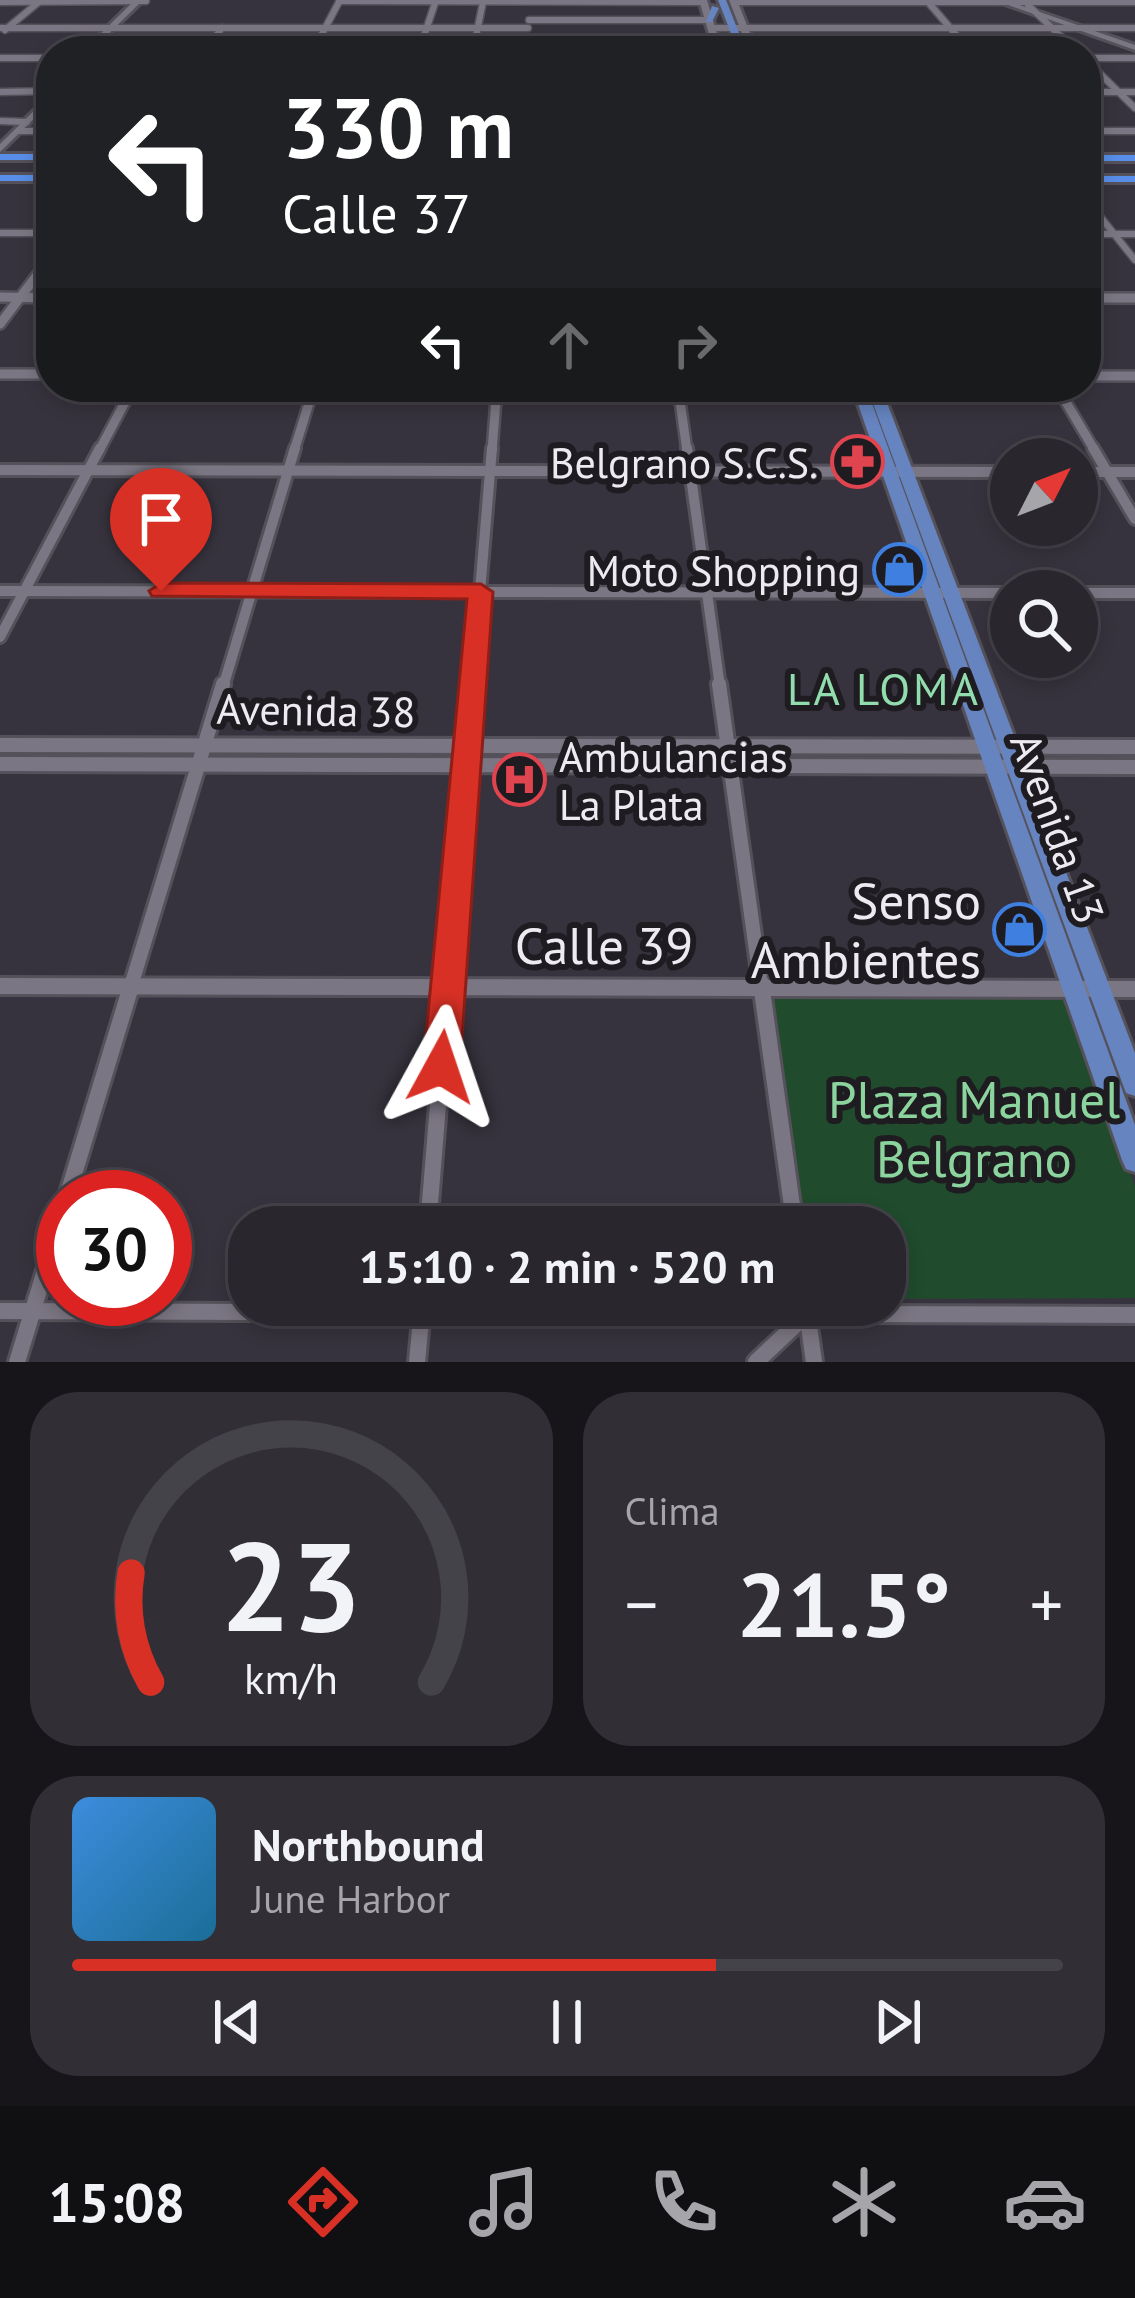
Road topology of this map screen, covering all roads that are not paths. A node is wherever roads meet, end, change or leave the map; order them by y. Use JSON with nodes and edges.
{"nodes":[{"id":1,"x":40,"y":1,"type":"edge"},
{"id":2,"x":143,"y":1,"type":"edge"},
{"id":3,"x":339,"y":1,"type":"edge"},
{"id":4,"x":389,"y":1,"type":"edge"},
{"id":5,"x":436,"y":1,"type":"edge"},
{"id":6,"x":531,"y":1,"type":"edge"},
{"id":7,"x":831,"y":1,"type":"edge"},
{"id":8,"x":927,"y":1,"type":"edge"},
{"id":9,"x":1000,"y":1,"type":"edge"},
{"id":10,"x":1024,"y":1,"type":"edge"},
{"id":11,"x":1121,"y":1,"type":"edge"},
{"id":12,"x":0,"y":2,"type":"edge"},
{"id":13,"x":482,"y":2,"type":"edge"},
{"id":14,"x":588,"y":2,"type":"edge"},
{"id":15,"x":719,"y":2,"type":"edge"},
{"id":16,"x":1135,"y":2,"type":"edge"},
{"id":17,"x":1036,"y":13,"type":"junction"},
{"id":18,"x":1135,"y":13,"type":"edge"},
{"id":19,"x":54,"y":16,"type":"dead end"},
{"id":20,"x":589,"y":21,"type":"junction"},
{"id":21,"x":529,"y":24,"type":"junction"},
{"id":22,"x":715,"y":25,"type":"junction"},
{"id":23,"x":740,"y":25,"type":"junction"},
{"id":24,"x":39,"y":28,"type":"junction"},
{"id":25,"x":114,"y":28,"type":"junction"},
{"id":26,"x":222,"y":28,"type":"junction"},
{"id":27,"x":325,"y":28,"type":"junction"},
{"id":28,"x":377,"y":28,"type":"junction"},
{"id":29,"x":427,"y":28,"type":"junction"},
{"id":30,"x":478,"y":28,"type":"junction"},
{"id":31,"x":848,"y":28,"type":"junction"},
{"id":32,"x":953,"y":28,"type":"junction"},
{"id":33,"x":1054,"y":28,"type":"junction"},
{"id":34,"x":1081,"y":28,"type":"junction"},
{"id":35,"x":1135,"y":28,"type":"edge"},
{"id":36,"x":2,"y":30,"type":"edge"},
{"id":37,"x":106,"y":36,"type":"edge"},
{"id":38,"x":216,"y":36,"type":"edge"},
{"id":39,"x":321,"y":36,"type":"edge"},
{"id":40,"x":424,"y":36,"type":"edge"},
{"id":41,"x":476,"y":36,"type":"edge"},
{"id":42,"x":528,"y":36,"type":"edge"},
{"id":43,"x":589,"y":36,"type":"edge"},
{"id":44,"x":716,"y":36,"type":"edge"},
{"id":45,"x":721,"y":36,"type":"edge"},
{"id":46,"x":741,"y":36,"type":"edge"},
{"id":47,"x":746,"y":36,"type":"edge"},
{"id":48,"x":853,"y":36,"type":"edge"},
{"id":49,"x":959,"y":36,"type":"edge"},
{"id":50,"x":1062,"y":36,"type":"edge"},
{"id":51,"x":1135,"y":48,"type":"edge"},
{"id":52,"x":0,"y":58,"type":"edge"},
{"id":53,"x":36,"y":58,"type":"edge"},
{"id":54,"x":1135,"y":58,"type":"edge"},
{"id":55,"x":1101,"y":59,"type":"edge"},
{"id":56,"x":1101,"y":74,"type":"edge"},
{"id":57,"x":0,"y":92,"type":"edge"},
{"id":58,"x":36,"y":92,"type":"edge"},
{"id":59,"x":1101,"y":92,"type":"edge"},
{"id":60,"x":1119,"y":92,"type":"junction"},
{"id":61,"x":1135,"y":92,"type":"edge"},
{"id":62,"x":36,"y":108,"type":"edge"},
{"id":63,"x":1135,"y":108,"type":"edge"},
{"id":64,"x":0,"y":121,"type":"edge"},
{"id":65,"x":21,"y":125,"type":"junction"},
{"id":66,"x":36,"y":128,"type":"edge"},
{"id":67,"x":1101,"y":131,"type":"edge"},
{"id":68,"x":1135,"y":131,"type":"edge"},
{"id":69,"x":0,"y":139,"type":"edge"},
{"id":70,"x":0,"y":153,"type":"edge"},
{"id":71,"x":36,"y":156,"type":"edge"},
{"id":72,"x":1101,"y":158,"type":"edge"},
{"id":73,"x":1135,"y":158,"type":"edge"},
{"id":74,"x":0,"y":178,"type":"edge"},
{"id":75,"x":36,"y":178,"type":"edge"},
{"id":76,"x":1101,"y":179,"type":"edge"},
{"id":77,"x":1135,"y":179,"type":"edge"},
{"id":78,"x":1101,"y":218,"type":"edge"},
{"id":79,"x":0,"y":233,"type":"edge"},
{"id":80,"x":36,"y":233,"type":"edge"},
{"id":81,"x":1101,"y":234,"type":"edge"},
{"id":82,"x":1114,"y":234,"type":"junction"},
{"id":83,"x":1135,"y":234,"type":"edge"},
{"id":84,"x":1135,"y":260,"type":"edge"},
{"id":85,"x":36,"y":276,"type":"edge"},
{"id":86,"x":0,"y":298,"type":"edge"},
{"id":87,"x":20,"y":298,"type":"junction"},
{"id":88,"x":36,"y":298,"type":"edge"},
{"id":89,"x":1101,"y":298,"type":"edge"},
{"id":90,"x":1135,"y":298,"type":"edge"},
{"id":91,"x":0,"y":324,"type":"edge"},
{"id":92,"x":0,"y":374,"type":"edge"},
{"id":93,"x":36,"y":374,"type":"edge"},
{"id":94,"x":1101,"y":376,"type":"edge"},
{"id":95,"x":1135,"y":376,"type":"edge"},
{"id":96,"x":125,"y":402,"type":"edge"},
{"id":97,"x":310,"y":402,"type":"edge"},
{"id":98,"x":496,"y":402,"type":"edge"},
{"id":99,"x":680,"y":402,"type":"edge"},
{"id":100,"x":866,"y":402,"type":"edge"},
{"id":101,"x":878,"y":402,"type":"edge"},
{"id":102,"x":1066,"y":402,"type":"edge"},
{"id":103,"x":0,"y":470,"type":"edge"},
{"id":104,"x":88,"y":470,"type":"junction"},
{"id":105,"x":289,"y":471,"type":"junction"},
{"id":106,"x":490,"y":471,"type":"junction"},
{"id":107,"x":690,"y":471,"type":"junction"},
{"id":108,"x":898,"y":472,"type":"junction"},
{"id":109,"x":990,"y":472,"type":"edge"},
{"id":110,"x":1098,"y":472,"type":"edge"},
{"id":111,"x":1107,"y":472,"type":"junction"},
{"id":112,"x":1135,"y":472,"type":"edge"},
{"id":113,"x":1135,"y":519,"type":"edge"},
{"id":114,"x":0,"y":591,"type":"edge"},
{"id":115,"x":25,"y":591,"type":"junction"},
{"id":116,"x":252,"y":591,"type":"junction"},
{"id":117,"x":481,"y":592,"type":"junction"},
{"id":118,"x":706,"y":592,"type":"junction"},
{"id":119,"x":942,"y":592,"type":"junction"},
{"id":120,"x":990,"y":592,"type":"edge"},
{"id":121,"x":1098,"y":593,"type":"edge"},
{"id":122,"x":1135,"y":593,"type":"edge"},
{"id":123,"x":0,"y":637,"type":"edge"},
{"id":124,"x":0,"y":746,"type":"edge"},
{"id":125,"x":1135,"y":747,"type":"edge"},
{"id":126,"x":202,"y":755,"type":"junction"},
{"id":127,"x":467,"y":756,"type":"junction"},
{"id":128,"x":729,"y":756,"type":"junction"},
{"id":129,"x":1002,"y":757,"type":"junction"},
{"id":130,"x":0,"y":764,"type":"edge"},
{"id":131,"x":1135,"y":767,"type":"edge"},
{"id":132,"x":0,"y":986,"type":"edge"},
{"id":133,"x":132,"y":986,"type":"junction"},
{"id":134,"x":448,"y":987,"type":"junction"},
{"id":135,"x":760,"y":988,"type":"junction"},
{"id":136,"x":1086,"y":988,"type":"junction"},
{"id":137,"x":1135,"y":989,"type":"edge"},
{"id":138,"x":1135,"y":1085,"type":"edge"},
{"id":139,"x":1135,"y":1160,"type":"edge"},
{"id":140,"x":76,"y":1170,"type":"edge"},
{"id":141,"x":430,"y":1206,"type":"edge"},
{"id":142,"x":792,"y":1206,"type":"edge"},
{"id":143,"x":36,"y":1301,"type":"edge"},
{"id":144,"x":228,"y":1310,"type":"edge"},
{"id":145,"x":0,"y":1311,"type":"edge"},
{"id":146,"x":33,"y":1311,"type":"junction"},
{"id":147,"x":906,"y":1311,"type":"edge"},
{"id":148,"x":1135,"y":1315,"type":"edge"},
{"id":149,"x":420,"y":1326,"type":"edge"},
{"id":150,"x":791,"y":1326,"type":"edge"},
{"id":151,"x":809,"y":1326,"type":"edge"},
{"id":152,"x":17,"y":1362,"type":"edge"},
{"id":153,"x":417,"y":1362,"type":"edge"},
{"id":154,"x":756,"y":1362,"type":"edge"},
{"id":155,"x":814,"y":1362,"type":"edge"}],
"edges":[{"from":1,"to":2,"type":"street"},
{"from":1,"to":12,"type":"street"},
{"from":1,"to":36,"type":"street"},
{"from":2,"to":25,"type":"main road"},
{"from":3,"to":4,"type":"street"},
{"from":3,"to":27,"type":"street"},
{"from":4,"to":5,"type":"street"},
{"from":4,"to":28,"type":"street"},
{"from":5,"to":13,"type":"street"},
{"from":5,"to":29,"type":"street"},
{"from":6,"to":13,"type":"street"},
{"from":6,"to":14,"type":"street"},
{"from":6,"to":21,"type":"street"},
{"from":7,"to":8,"type":"street"},
{"from":7,"to":15,"type":"street"},
{"from":7,"to":31,"type":"street"},
{"from":8,"to":9,"type":"street"},
{"from":8,"to":32,"type":"street"},
{"from":9,"to":10,"type":"street"},
{"from":9,"to":17,"type":"main road"},
{"from":10,"to":11,"type":"street"},
{"from":10,"to":17,"type":"street"},
{"from":11,"to":16,"type":"street"},
{"from":11,"to":18,"type":"street"},
{"from":13,"to":30,"type":"street"},
{"from":14,"to":15,"type":"street"},
{"from":14,"to":20,"type":"street"},
{"from":15,"to":22,"type":"main road"},
{"from":15,"to":22,"type":"main road"},
{"from":15,"to":23,"type":"main road"},
{"from":17,"to":33,"type":"street"},
{"from":17,"to":34,"type":"main road"},
{"from":19,"to":24,"type":"street"},
{"from":20,"to":21,"type":"street"},
{"from":20,"to":22,"type":"street"},
{"from":20,"to":43,"type":"street"},
{"from":21,"to":30,"type":"street"},
{"from":21,"to":42,"type":"street"},
{"from":22,"to":23,"type":"street"},
{"from":22,"to":44,"type":"main road"},
{"from":22,"to":45,"type":"main road"},
{"from":23,"to":31,"type":"street"},
{"from":23,"to":46,"type":"main road"},
{"from":23,"to":47,"type":"main road"},
{"from":24,"to":25,"type":"street"},
{"from":24,"to":36,"type":"street"},
{"from":25,"to":26,"type":"street"},
{"from":25,"to":37,"type":"main road"},
{"from":26,"to":27,"type":"street"},
{"from":26,"to":38,"type":"street"},
{"from":27,"to":28,"type":"street"},
{"from":27,"to":39,"type":"street"},
{"from":28,"to":29,"type":"street"},
{"from":29,"to":30,"type":"street"},
{"from":29,"to":40,"type":"street"},
{"from":30,"to":41,"type":"street"},
{"from":31,"to":32,"type":"street"},
{"from":31,"to":48,"type":"street"},
{"from":32,"to":33,"type":"street"},
{"from":32,"to":49,"type":"street"},
{"from":33,"to":34,"type":"street"},
{"from":33,"to":50,"type":"street"},
{"from":34,"to":35,"type":"street"},
{"from":34,"to":51,"type":"main road"},
{"from":52,"to":53,"type":"street"},
{"from":54,"to":55,"type":"street"},
{"from":56,"to":60,"type":"street"},
{"from":57,"to":58,"type":"street"},
{"from":59,"to":60,"type":"street"},
{"from":60,"to":61,"type":"street"},
{"from":60,"to":63,"type":"street"},
{"from":62,"to":65,"type":"main road"},
{"from":64,"to":65,"type":"street"},
{"from":65,"to":66,"type":"street"},
{"from":65,"to":69,"type":"main road"},
{"from":65,"to":70,"type":"main road"},
{"from":67,"to":68,"type":"street"},
{"from":70,"to":71,"type":"highway"},
{"from":72,"to":73,"type":"highway"},
{"from":74,"to":75,"type":"highway"},
{"from":76,"to":77,"type":"highway"},
{"from":78,"to":82,"type":"street"},
{"from":79,"to":80,"type":"street"},
{"from":81,"to":82,"type":"street"},
{"from":82,"to":83,"type":"street"},
{"from":82,"to":84,"type":"street"},
{"from":85,"to":87,"type":"street"},
{"from":86,"to":87,"type":"street"},
{"from":87,"to":88,"type":"street"},
{"from":87,"to":91,"type":"street"},
{"from":89,"to":90,"type":"street"},
{"from":92,"to":93,"type":"street"},
{"from":94,"to":95,"type":"street"},
{"from":96,"to":104,"type":"street"},
{"from":97,"to":105,"type":"street"},
{"from":98,"to":106,"type":"street"},
{"from":99,"to":107,"type":"street"},
{"from":100,"to":108,"type":"main road","name":"Avenida 13"},
{"from":101,"to":108,"type":"main road","name":"Avenida 13"},
{"from":102,"to":111,"type":"street"},
{"from":103,"to":104,"type":"street"},
{"from":104,"to":105,"type":"street"},
{"from":104,"to":115,"type":"street"},
{"from":105,"to":106,"type":"street"},
{"from":105,"to":116,"type":"street"},
{"from":106,"to":107,"type":"street"},
{"from":106,"to":117,"type":"street"},
{"from":107,"to":108,"type":"street"},
{"from":107,"to":118,"type":"street"},
{"from":108,"to":109,"type":"street"},
{"from":108,"to":119,"type":"main road","name":"Avenida 13"},
{"from":110,"to":111,"type":"street"},
{"from":111,"to":112,"type":"street"},
{"from":111,"to":113,"type":"street"},
{"from":114,"to":115,"type":"street"},
{"from":115,"to":116,"type":"street"},
{"from":115,"to":123,"type":"street"},
{"from":116,"to":117,"type":"street"},
{"from":116,"to":126,"type":"street"},
{"from":117,"to":118,"type":"street"},
{"from":117,"to":127,"type":"street"},
{"from":118,"to":119,"type":"street"},
{"from":118,"to":128,"type":"street"},
{"from":119,"to":120,"type":"street"},
{"from":119,"to":129,"type":"main road","name":"Avenida 13"},
{"from":121,"to":122,"type":"street"},
{"from":124,"to":126,"type":"main road","name":"Avenida 38"},
{"from":125,"to":129,"type":"main road","name":"Avenida 38"},
{"from":126,"to":127,"type":"main road","name":"Avenida 38"},
{"from":126,"to":130,"type":"main road","name":"Avenida 38"},
{"from":126,"to":133,"type":"street"},
{"from":127,"to":128,"type":"main road","name":"Avenida 38"},
{"from":127,"to":134,"type":"street"},
{"from":128,"to":129,"type":"main road","name":"Avenida 38"},
{"from":128,"to":135,"type":"street"},
{"from":129,"to":131,"type":"main road","name":"Avenida 38"},
{"from":129,"to":136,"type":"main road","name":"Avenida 13"},
{"from":132,"to":133,"type":"street","name":"Calle 39"},
{"from":133,"to":134,"type":"street","name":"Calle 39"},
{"from":133,"to":140,"type":"street"},
{"from":134,"to":135,"type":"street","name":"Calle 39"},
{"from":134,"to":141,"type":"street"},
{"from":135,"to":136,"type":"street","name":"Calle 39"},
{"from":135,"to":142,"type":"street"},
{"from":136,"to":137,"type":"street","name":"Calle 39"},
{"from":136,"to":138,"type":"main road","name":"Avenida 13"},
{"from":136,"to":139,"type":"main road","name":"Avenida 13"},
{"from":143,"to":146,"type":"street"},
{"from":144,"to":146,"type":"street"},
{"from":145,"to":146,"type":"street"},
{"from":146,"to":152,"type":"street"},
{"from":147,"to":148,"type":"street"},
{"from":149,"to":153,"type":"street"},
{"from":150,"to":154,"type":"street"},
{"from":151,"to":155,"type":"street"}]}
